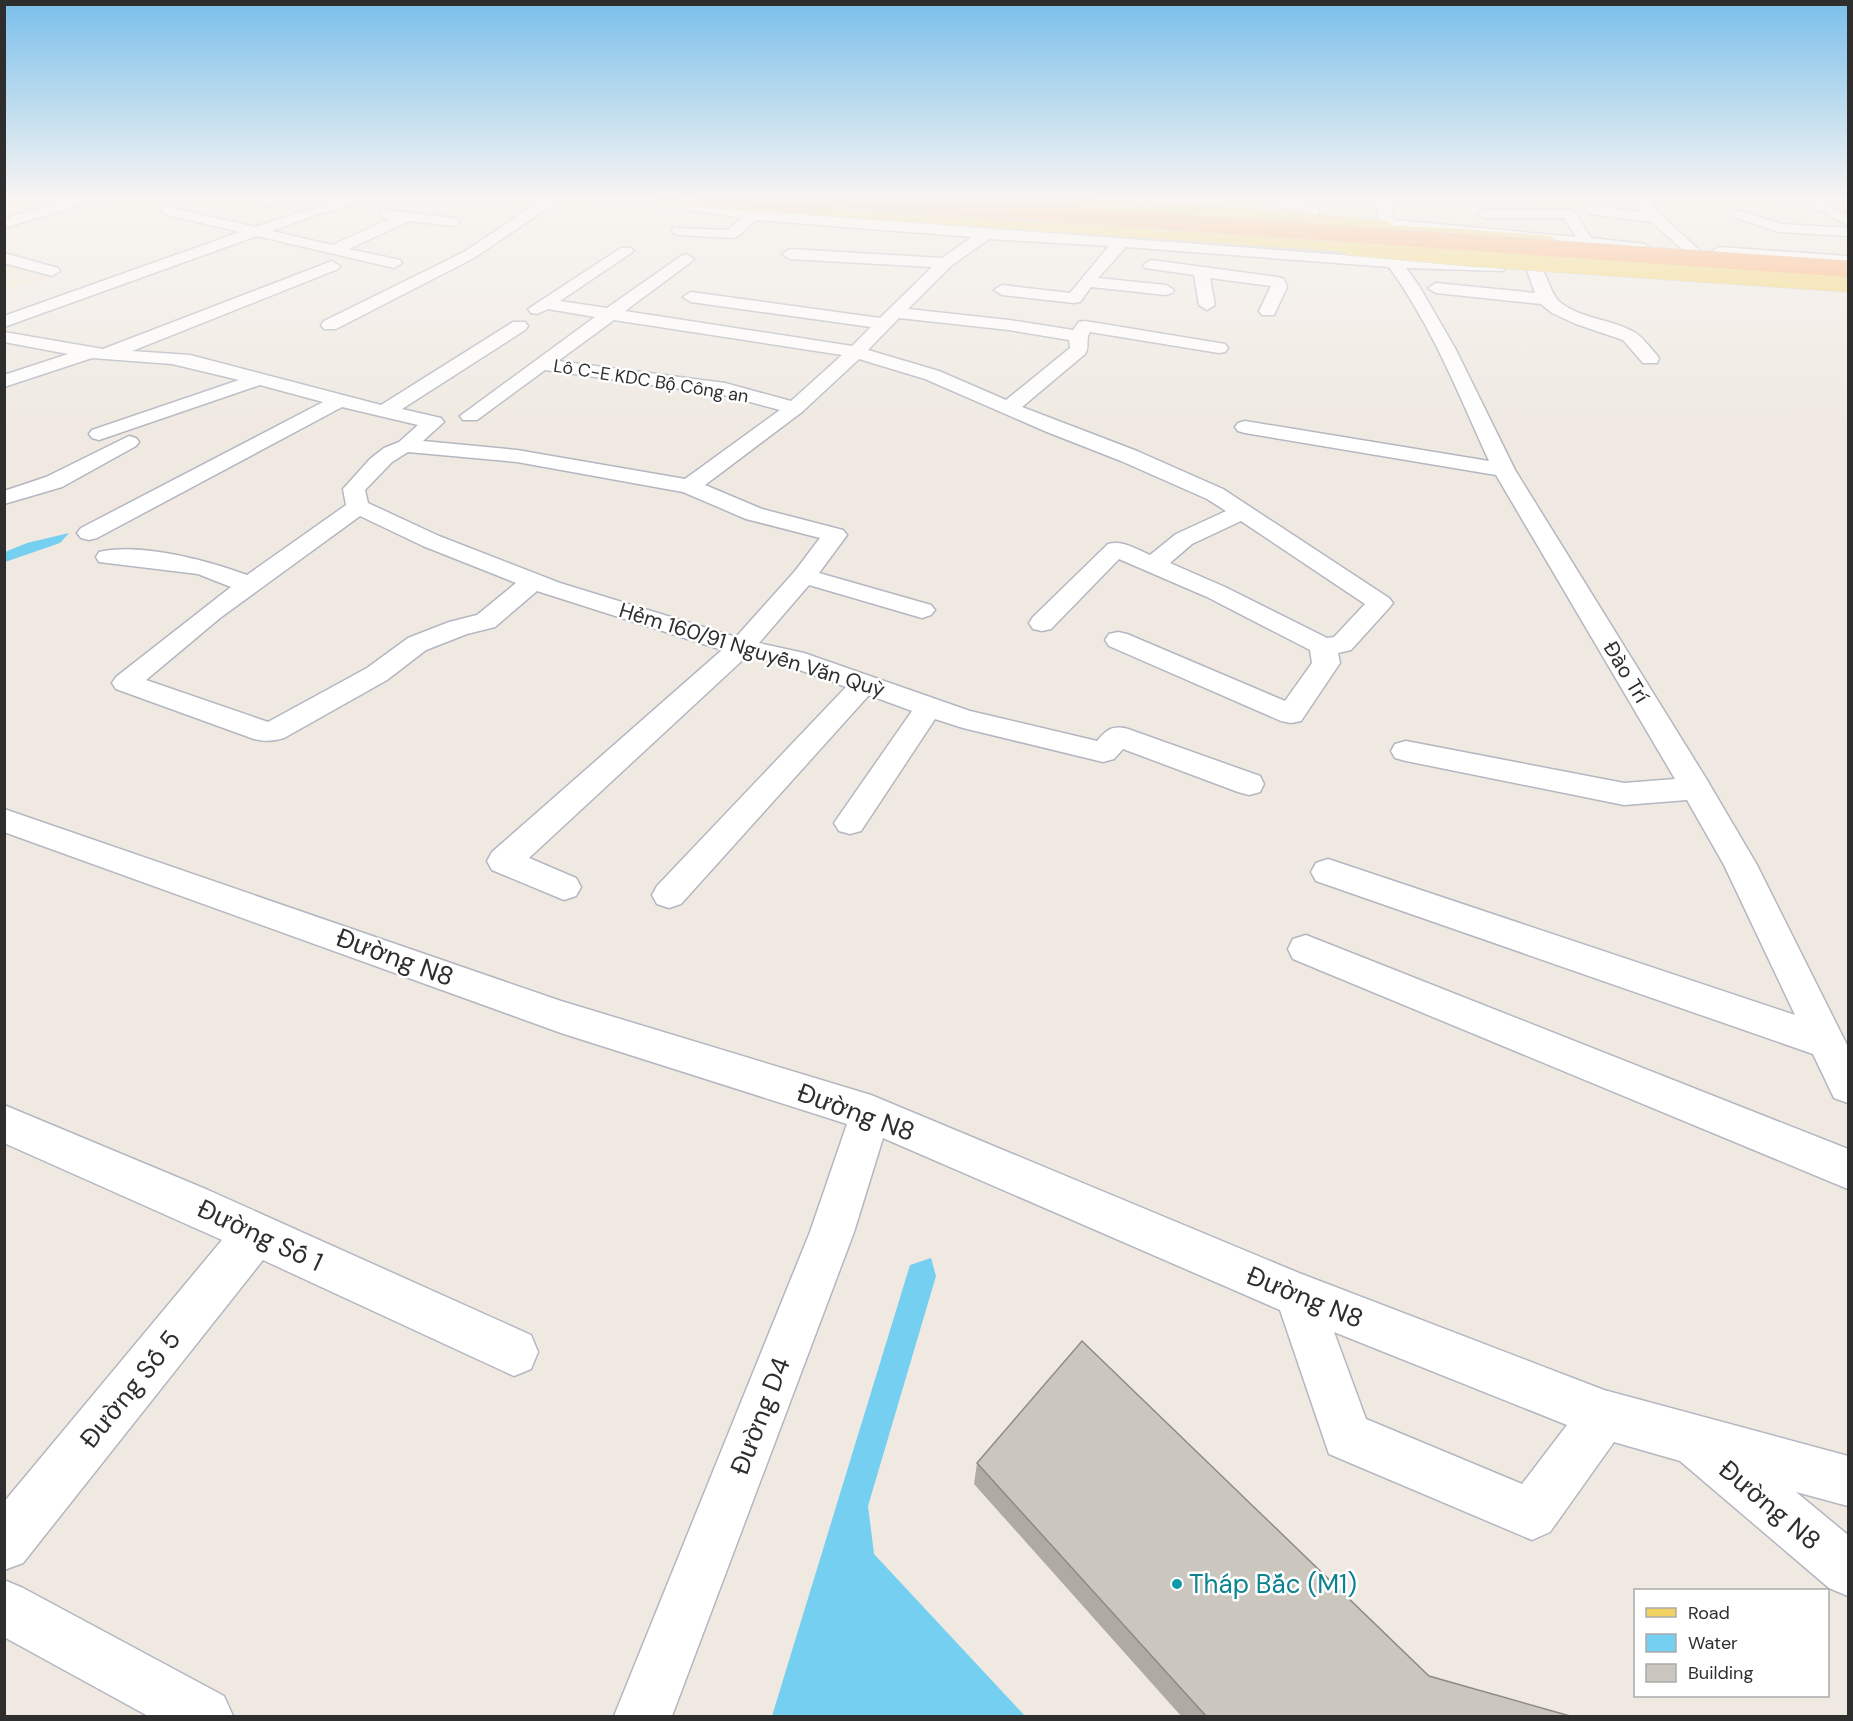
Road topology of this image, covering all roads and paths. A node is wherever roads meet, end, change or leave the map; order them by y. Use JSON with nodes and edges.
{"nodes":[{"id":1,"x":131,"y":276,"type":"edge"},
{"id":2,"x":288,"y":276,"type":"edge"},
{"id":3,"x":427,"y":276,"type":"edge"},
{"id":4,"x":587,"y":276,"type":"edge"},
{"id":5,"x":662,"y":276,"type":"edge"},
{"id":6,"x":932,"y":276,"type":"edge"},
{"id":7,"x":1094,"y":276,"type":"edge"},
{"id":8,"x":1202,"y":276,"type":"edge"},
{"id":9,"x":1234,"y":276,"type":"edge"},
{"id":10,"x":1404,"y":276,"type":"edge"},
{"id":11,"x":1537,"y":276,"type":"edge"},
{"id":12,"x":1688,"y":276,"type":"edge"},
{"id":13,"x":1716,"y":276,"type":"edge"},
{"id":14,"x":1848,"y":286,"type":"edge"},
{"id":15,"x":1436,"y":288,"type":"dead end"},
{"id":16,"x":1166,"y":290,"type":"dead end"},
{"id":17,"x":1002,"y":291,"type":"dead end"},
{"id":18,"x":1083,"y":294,"type":"junction"},
{"id":19,"x":691,"y":297,"type":"dead end"},
{"id":20,"x":1546,"y":299,"type":"junction"},
{"id":21,"x":1144,"y":302,"type":"dead end"},
{"id":22,"x":545,"y":304,"type":"junction"},
{"id":23,"x":1207,"y":305,"type":"dead end"},
{"id":24,"x":1268,"y":310,"type":"dead end"},
{"id":25,"x":610,"y":314,"type":"junction"},
{"id":26,"x":890,"y":318,"type":"junction"},
{"id":27,"x":4,"y":322,"type":"edge"},
{"id":28,"x":330,"y":325,"type":"dead end"},
{"id":29,"x":1078,"y":336,"type":"junction"},
{"id":30,"x":4,"y":337,"type":"edge"},
{"id":31,"x":1220,"y":348,"type":"dead end"},
{"id":32,"x":856,"y":352,"type":"junction"},
{"id":33,"x":96,"y":354,"type":"junction"},
{"id":34,"x":1650,"y":358,"type":"dead end"},
{"id":35,"x":541,"y":364,"type":"junction"},
{"id":36,"x":259,"y":379,"type":"junction"},
{"id":37,"x":4,"y":381,"type":"edge"},
{"id":38,"x":339,"y":400,"type":"junction"},
{"id":39,"x":795,"y":408,"type":"junction"},
{"id":40,"x":1009,"y":408,"type":"junction"},
{"id":41,"x":384,"y":412,"type":"junction"},
{"id":42,"x":470,"y":416,"type":"dead end"},
{"id":43,"x":1245,"y":428,"type":"dead end"},
{"id":44,"x":99,"y":434,"type":"dead end"},
{"id":45,"x":129,"y":442,"type":"dead end"},
{"id":46,"x":407,"y":446,"type":"junction"},
{"id":47,"x":1504,"y":470,"type":"junction"},
{"id":48,"x":689,"y":486,"type":"junction"},
{"id":49,"x":6,"y":497,"type":"edge"},
{"id":50,"x":36,"y":507,"type":"dead end"},
{"id":51,"x":358,"y":507,"type":"junction"},
{"id":52,"x":1243,"y":512,"type":"junction"},
{"id":53,"x":89,"y":533,"type":"dead end"},
{"id":54,"x":108,"y":557,"type":"dead end"},
{"id":55,"x":1152,"y":566,"type":"junction"},
{"id":56,"x":804,"y":576,"type":"junction"},
{"id":57,"x":534,"y":582,"type":"junction"},
{"id":58,"x":249,"y":585,"type":"junction"},
{"id":59,"x":922,"y":610,"type":"dead end"},
{"id":60,"x":1042,"y":623,"type":"dead end"},
{"id":61,"x":1118,"y":640,"type":"dead end"},
{"id":62,"x":1323,"y":646,"type":"junction"},
{"id":63,"x":741,"y":647,"type":"junction"},
{"id":64,"x":864,"y":684,"type":"junction"},
{"id":65,"x":929,"y":707,"type":"junction"},
{"id":66,"x":1406,"y":751,"type":"dead end"},
{"id":67,"x":1249,"y":784,"type":"dead end"},
{"id":68,"x":1696,"y":788,"type":"junction"},
{"id":69,"x":4,"y":820,"type":"edge"},
{"id":70,"x":850,"y":823,"type":"dead end"},
{"id":71,"x":1328,"y":872,"type":"dead end"},
{"id":72,"x":564,"y":887,"type":"dead end"},
{"id":73,"x":669,"y":895,"type":"dead end"},
{"id":74,"x":1306,"y":949,"type":"dead end"},
{"id":75,"x":1826,"y":1042,"type":"junction"},
{"id":76,"x":1848,"y":1086,"type":"edge"},
{"id":77,"x":871,"y":1113,"type":"junction"},
{"id":78,"x":4,"y":1123,"type":"edge"},
{"id":79,"x":1848,"y":1169,"type":"edge"},
{"id":80,"x":256,"y":1233,"type":"junction"},
{"id":81,"x":1298,"y":1295,"type":"junction"},
{"id":82,"x":514,"y":1352,"type":"dead end"},
{"id":83,"x":1604,"y":1415,"type":"junction"},
{"id":84,"x":1693,"y":1440,"type":"junction"},
{"id":85,"x":1848,"y":1481,"type":"edge"},
{"id":86,"x":4,"y":1544,"type":"edge"},
{"id":87,"x":1848,"y":1569,"type":"edge"},
{"id":88,"x":4,"y":1607,"type":"edge"},
{"id":89,"x":204,"y":1716,"type":"edge"},
{"id":90,"x":643,"y":1716,"type":"edge"}],
"edges":[{"from":1,"to":27,"type":"street"},
{"from":2,"to":33,"type":"street"},
{"from":3,"to":28,"type":"street"},
{"from":4,"to":22,"type":"street"},
{"from":5,"to":25,"type":"street"},
{"from":6,"to":26,"type":"street"},
{"from":7,"to":18,"type":"street"},
{"from":8,"to":23,"type":"street"},
{"from":9,"to":24,"type":"street"},
{"from":10,"to":47,"type":"street","name":"Đào Trí"},
{"from":11,"to":20,"type":"street"},
{"from":12,"to":14,"type":"street"},
{"from":13,"to":14,"type":"main road","bridge":true},
{"from":15,"to":20,"type":"street"},
{"from":16,"to":18,"type":"street"},
{"from":17,"to":18,"type":"street"},
{"from":18,"to":21,"type":"street"},
{"from":19,"to":26,"type":"street"},
{"from":20,"to":34,"type":"street"},
{"from":22,"to":25,"type":"street"},
{"from":22,"to":41,"type":"street"},
{"from":25,"to":32,"type":"street"},
{"from":25,"to":35,"type":"street"},
{"from":26,"to":29,"type":"street"},
{"from":26,"to":32,"type":"street"},
{"from":29,"to":31,"type":"street"},
{"from":29,"to":40,"type":"street"},
{"from":30,"to":33,"type":"street"},
{"from":32,"to":39,"type":"street"},
{"from":32,"to":40,"type":"street"},
{"from":33,"to":36,"type":"street"},
{"from":33,"to":37,"type":"street"},
{"from":35,"to":39,"type":"street","name":"Lô C-E KDC Bộ Công an"},
{"from":35,"to":42,"type":"street"},
{"from":36,"to":38,"type":"street"},
{"from":36,"to":44,"type":"street"},
{"from":38,"to":41,"type":"street"},
{"from":38,"to":53,"type":"street"},
{"from":39,"to":48,"type":"street"},
{"from":40,"to":52,"type":"street"},
{"from":41,"to":46,"type":"street"},
{"from":43,"to":47,"type":"street"},
{"from":45,"to":49,"type":"street"},
{"from":46,"to":48,"type":"street"},
{"from":46,"to":51,"type":"street"},
{"from":47,"to":68,"type":"street","name":"Đào Trí"},
{"from":48,"to":56,"type":"street"},
{"from":49,"to":50,"type":"street"},
{"from":51,"to":57,"type":"street","name":"Hẻm 160/91 Nguyễn Văn Quỳ"},
{"from":51,"to":58,"type":"street"},
{"from":52,"to":55,"type":"street"},
{"from":52,"to":62,"type":"street"},
{"from":54,"to":58,"type":"street"},
{"from":55,"to":60,"type":"street"},
{"from":55,"to":62,"type":"street"},
{"from":56,"to":59,"type":"street"},
{"from":56,"to":63,"type":"street"},
{"from":57,"to":58,"type":"street"},
{"from":57,"to":63,"type":"street","name":"Hẻm 160/91 Nguyễn Văn Quỳ"},
{"from":61,"to":62,"type":"street"},
{"from":63,"to":64,"type":"street","name":"Hẻm 160/91 Nguyễn Văn Quỳ"},
{"from":63,"to":72,"type":"street"},
{"from":64,"to":65,"type":"street","name":"Hẻm 160/91 Nguyễn Văn Quỳ"},
{"from":64,"to":73,"type":"street"},
{"from":65,"to":67,"type":"street","name":"Hẻm 160/91 Nguyễn Văn Quỳ"},
{"from":65,"to":70,"type":"street"},
{"from":66,"to":68,"type":"street"},
{"from":68,"to":75,"type":"street","name":"Đào Trí"},
{"from":69,"to":77,"type":"street","name":"Đường N8"},
{"from":71,"to":75,"type":"street"},
{"from":74,"to":79,"type":"street"},
{"from":75,"to":76,"type":"street","name":"Đào Trí"},
{"from":77,"to":81,"type":"street","name":"Đường N8"},
{"from":77,"to":90,"type":"street","name":"Đường D4"},
{"from":78,"to":80,"type":"street","name":"Đường Số 1"},
{"from":80,"to":82,"type":"street","name":"Đường Số 1"},
{"from":80,"to":86,"type":"street","name":"Đường Số 5"},
{"from":81,"to":83,"type":"street","name":"Đường N8"},
{"from":81,"to":83,"type":"street"},
{"from":83,"to":84,"type":"street","name":"Đường N8"},
{"from":84,"to":85,"type":"street","name":"Đường N8"},
{"from":84,"to":87,"type":"street","name":"Đường N8"},
{"from":88,"to":89,"type":"street"}]}
